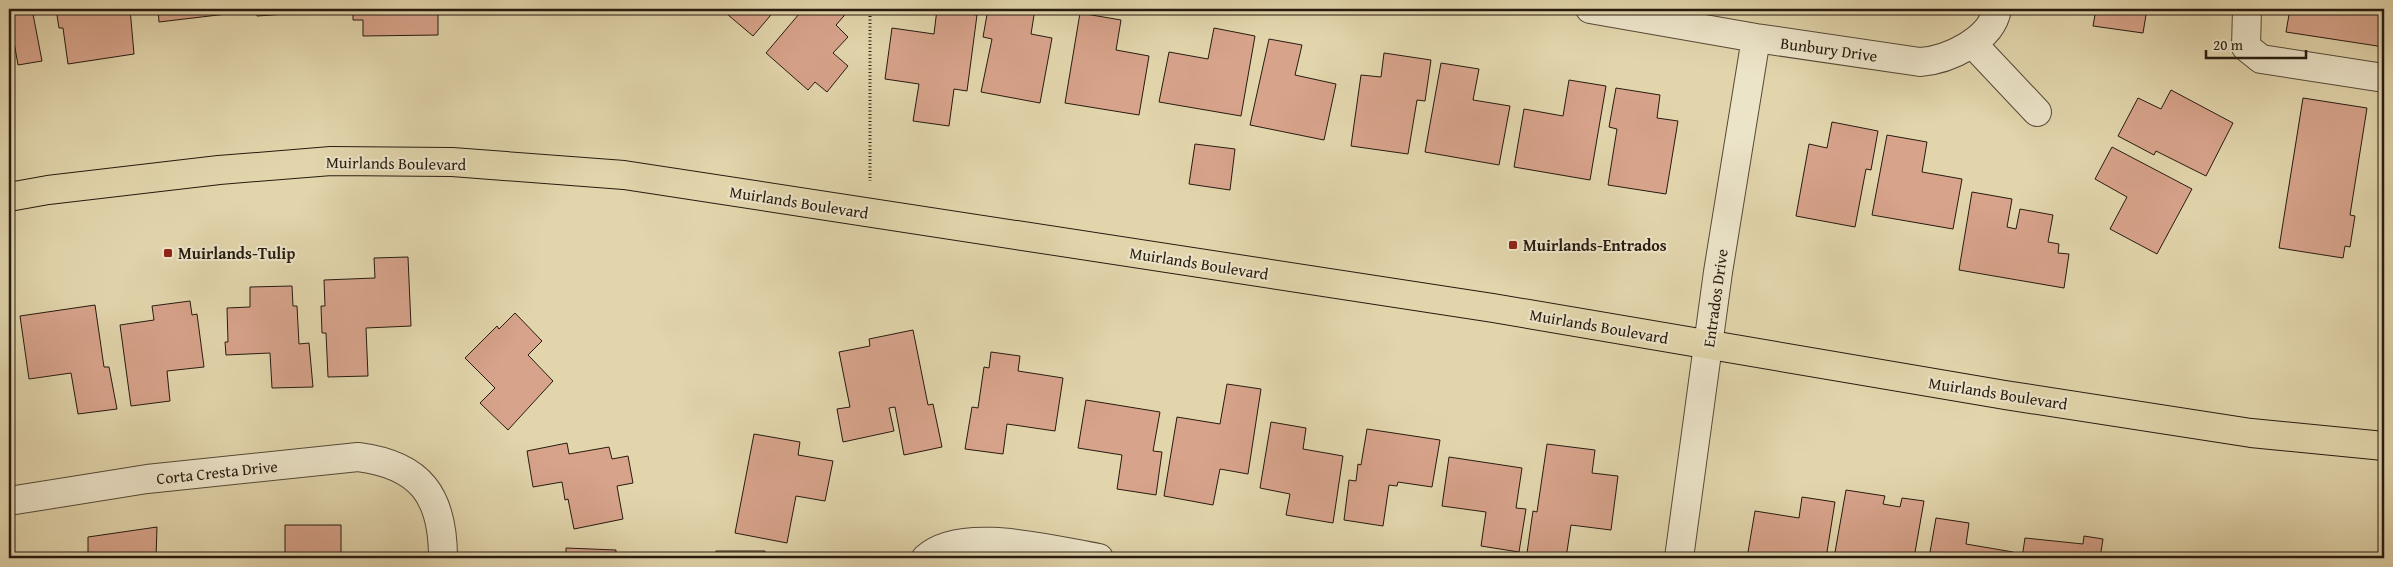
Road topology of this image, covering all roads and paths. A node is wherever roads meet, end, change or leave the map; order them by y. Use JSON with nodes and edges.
{"nodes":[{"id":1,"x":870,"y":9,"type":"edge"},
{"id":2,"x":1590,"y":9,"type":"edge"},
{"id":3,"x":1997,"y":9,"type":"edge"},
{"id":4,"x":2247,"y":9,"type":"edge"},
{"id":5,"x":1756,"y":38,"type":"junction"},
{"id":6,"x":1972,"y":43,"type":"junction"},
{"id":7,"x":2384,"y":78,"type":"edge"},
{"id":8,"x":2037,"y":112,"type":"dead end"},
{"id":9,"x":9,"y":197,"type":"edge"},
{"id":10,"x":871,"y":214,"type":"junction"},
{"id":11,"x":1709,"y":346,"type":"junction"},
{"id":12,"x":2384,"y":446,"type":"edge"},
{"id":13,"x":9,"y":501,"type":"edge"},
{"id":14,"x":929,"y":555,"type":"edge"},
{"id":15,"x":443,"y":558,"type":"edge"},
{"id":16,"x":1100,"y":558,"type":"edge"},
{"id":17,"x":1679,"y":558,"type":"edge"}],
"edges":[{"from":1,"to":10,"type":"path"},
{"from":2,"to":5,"type":"street","name":"Bunbury Drive"},
{"from":3,"to":6,"type":"street","name":"Bunbury Drive"},
{"from":4,"to":7,"type":"street"},
{"from":5,"to":6,"type":"street","name":"Bunbury Drive"},
{"from":5,"to":11,"type":"street","name":"Entrados Drive"},
{"from":6,"to":8,"type":"street"},
{"from":9,"to":10,"type":"main road","name":"Muirlands Boulevard"},
{"from":10,"to":11,"type":"main road","name":"Muirlands Boulevard"},
{"from":11,"to":12,"type":"main road","name":"Muirlands Boulevard"},
{"from":11,"to":17,"type":"street","name":"Entrados Drive"},
{"from":13,"to":15,"type":"street","name":"Corta Cresta Drive"},
{"from":14,"to":16,"type":"street"}]}
